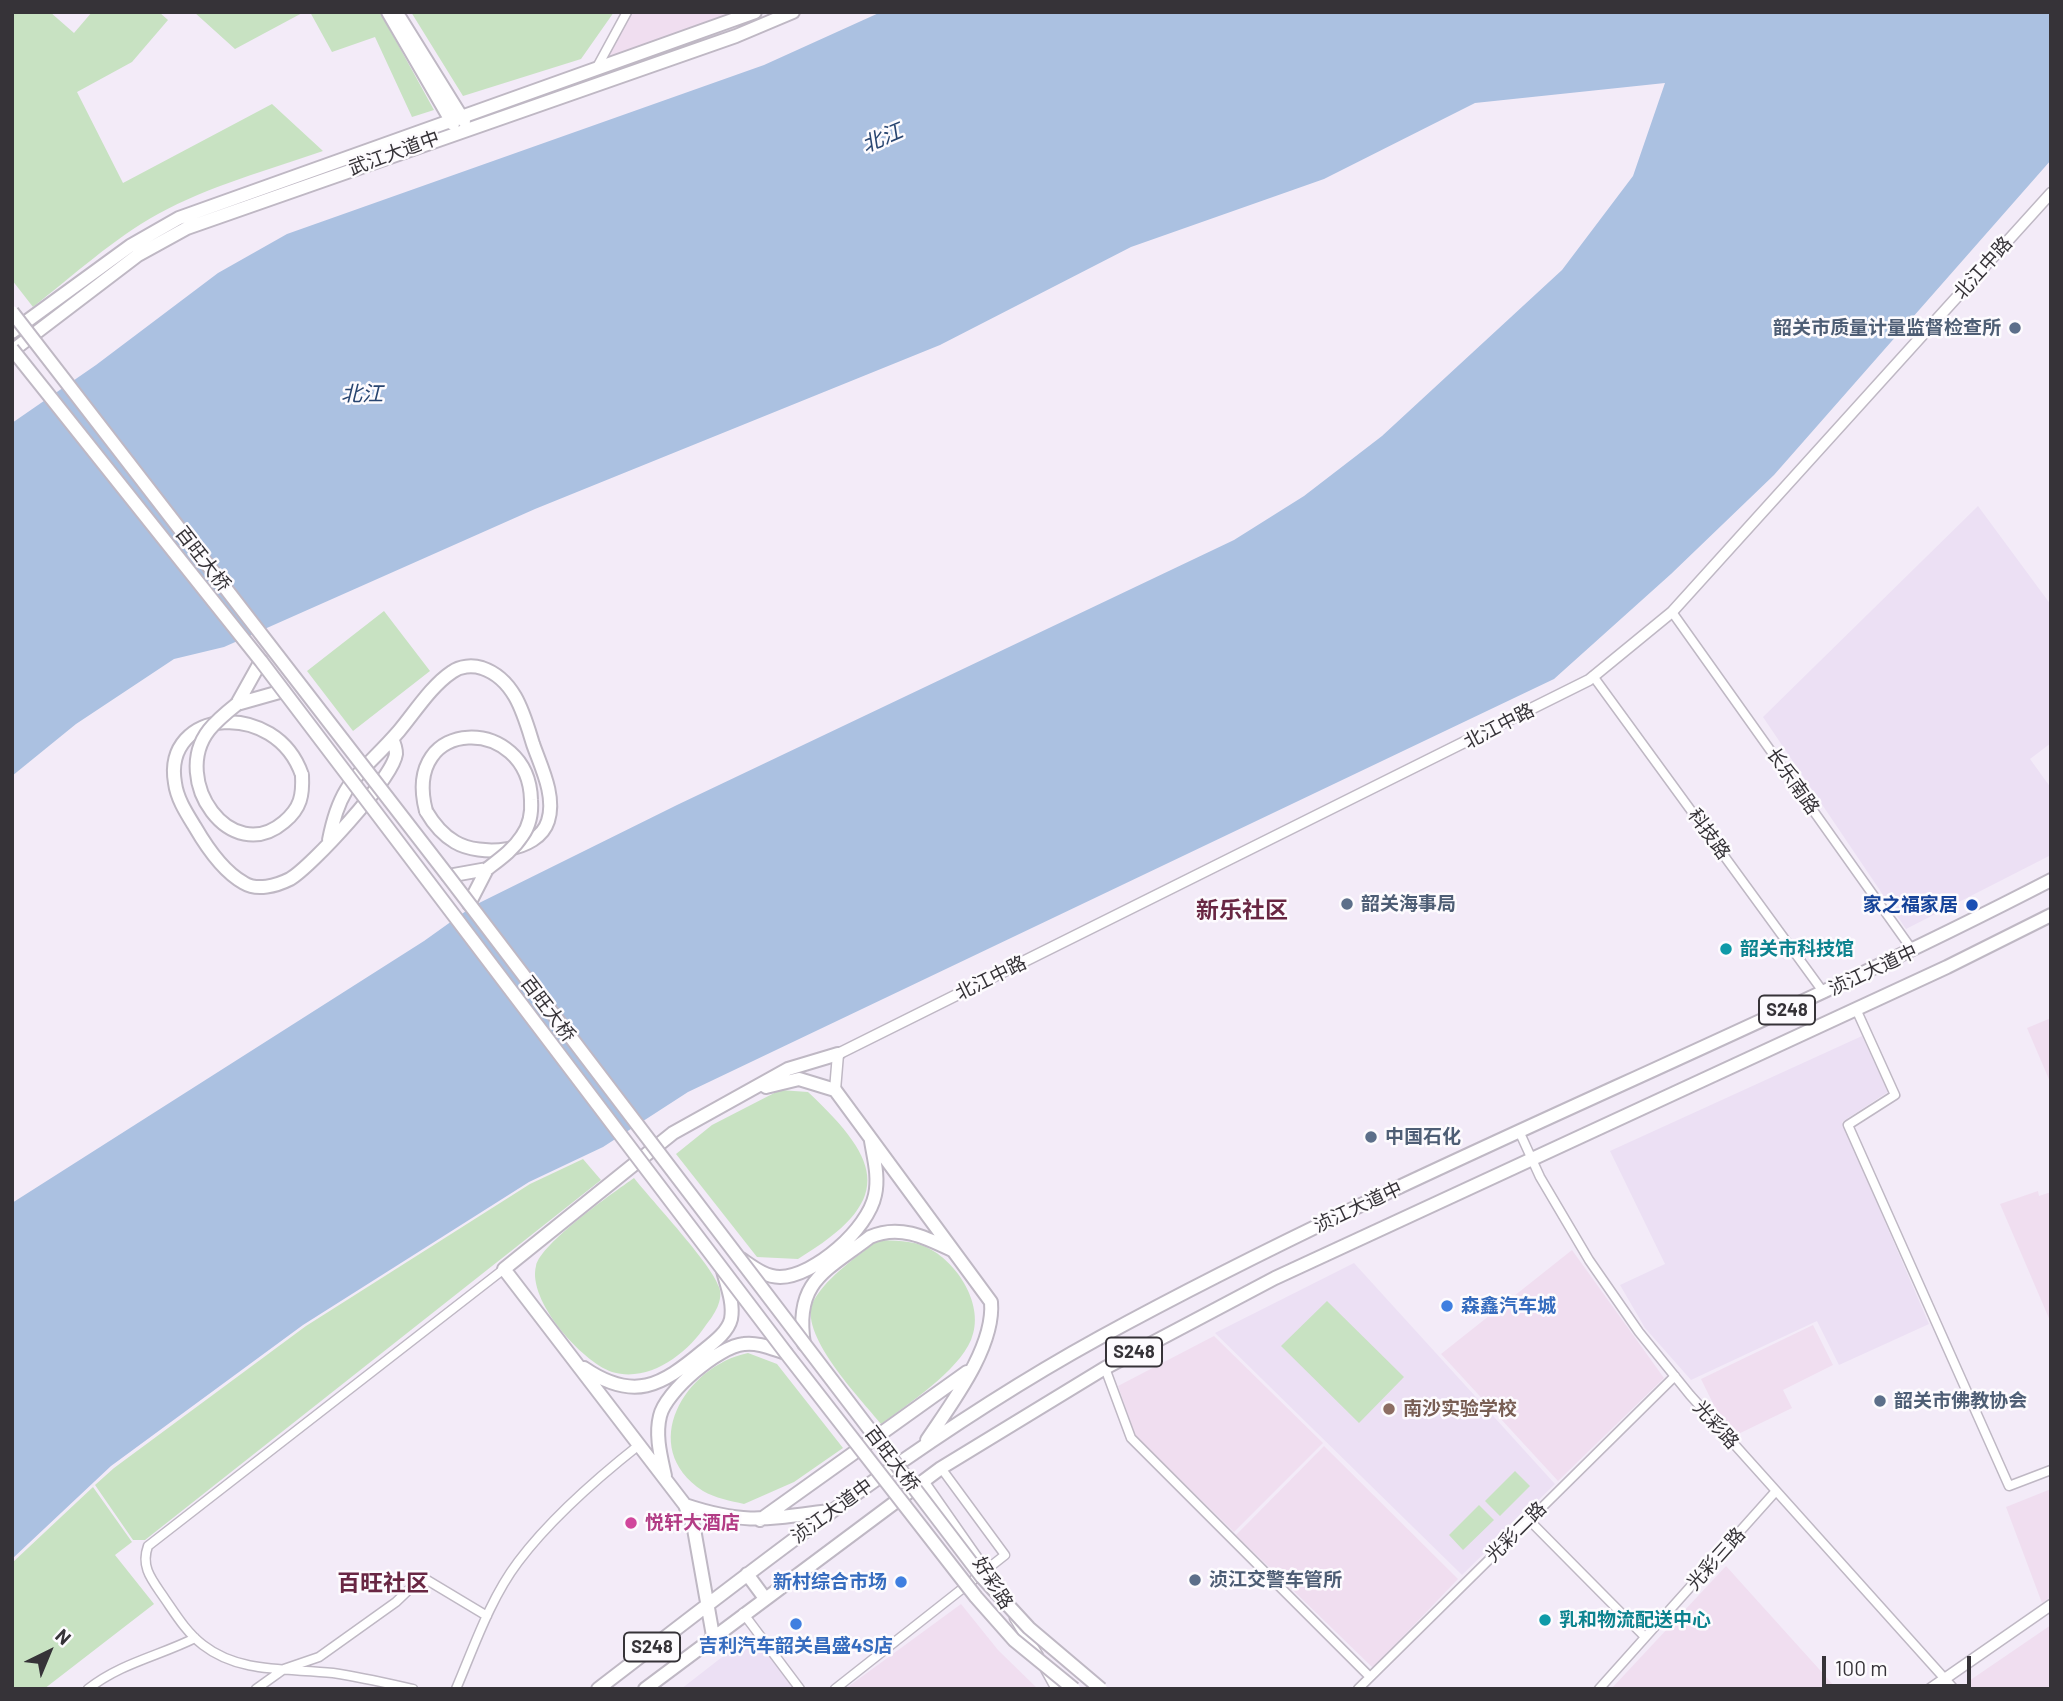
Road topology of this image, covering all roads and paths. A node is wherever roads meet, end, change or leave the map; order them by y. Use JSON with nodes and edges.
{"nodes":[{"id":1,"x":388,"y":12,"type":"edge"},
{"id":2,"x":397,"y":12,"type":"edge"},
{"id":3,"x":627,"y":12,"type":"edge"},
{"id":4,"x":755,"y":12,"type":"edge"},
{"id":5,"x":793,"y":12,"type":"edge"},
{"id":6,"x":596,"y":69,"type":"junction"},
{"id":7,"x":459,"y":124,"type":"junction"},
{"id":8,"x":2051,"y":193,"type":"edge"},
{"id":9,"x":12,"y":312,"type":"edge"},
{"id":10,"x":12,"y":332,"type":"edge"},
{"id":11,"x":15,"y":348,"type":"edge"},
{"id":12,"x":1672,"y":611,"type":"junction"},
{"id":13,"x":261,"y":661,"type":"junction"},
{"id":14,"x":1593,"y":676,"type":"junction"},
{"id":15,"x":283,"y":691,"type":"junction"},
{"id":16,"x":237,"y":705,"type":"junction"},
{"id":17,"x":392,"y":739,"type":"junction"},
{"id":18,"x":329,"y":840,"type":"junction"},
{"id":19,"x":487,"y":869,"type":"junction"},
{"id":20,"x":447,"y":876,"type":"junction"},
{"id":21,"x":2051,"y":880,"type":"edge"},
{"id":22,"x":469,"y":905,"type":"junction"},
{"id":23,"x":2051,"y":915,"type":"edge"},
{"id":24,"x":1913,"y":951,"type":"junction"},
{"id":25,"x":1824,"y":993,"type":"junction"},
{"id":26,"x":1856,"y":1009,"type":"junction"},
{"id":27,"x":838,"y":1054,"type":"junction"},
{"id":28,"x":835,"y":1090,"type":"junction"},
{"id":29,"x":746,"y":1093,"type":"junction"},
{"id":30,"x":1519,"y":1131,"type":"junction"},
{"id":31,"x":870,"y":1137,"type":"junction"},
{"id":32,"x":1532,"y":1157,"type":"junction"},
{"id":33,"x":955,"y":1252,"type":"junction"},
{"id":34,"x":738,"y":1257,"type":"junction"},
{"id":35,"x":504,"y":1269,"type":"junction"},
{"id":36,"x":723,"y":1270,"type":"junction"},
{"id":37,"x":804,"y":1344,"type":"junction"},
{"id":38,"x":786,"y":1353,"type":"junction"},
{"id":39,"x":575,"y":1362,"type":"junction"},
{"id":40,"x":1105,"y":1368,"type":"junction"},
{"id":41,"x":970,"y":1370,"type":"junction"},
{"id":42,"x":1675,"y":1376,"type":"junction"},
{"id":43,"x":925,"y":1443,"type":"junction"},
{"id":44,"x":639,"y":1445,"type":"junction"},
{"id":45,"x":941,"y":1468,"type":"junction"},
{"id":46,"x":2051,"y":1470,"type":"edge"},
{"id":47,"x":666,"y":1480,"type":"junction"},
{"id":48,"x":923,"y":1481,"type":"junction"},
{"id":49,"x":1776,"y":1491,"type":"junction"},
{"id":50,"x":685,"y":1505,"type":"junction"},
{"id":51,"x":832,"y":1511,"type":"junction"},
{"id":52,"x":760,"y":1520,"type":"junction"},
{"id":53,"x":1529,"y":1520,"type":"junction"},
{"id":54,"x":986,"y":1570,"type":"junction"},
{"id":55,"x":747,"y":1574,"type":"junction"},
{"id":56,"x":764,"y":1597,"type":"junction"},
{"id":57,"x":706,"y":1605,"type":"junction"},
{"id":58,"x":2051,"y":1605,"type":"edge"},
{"id":59,"x":743,"y":1613,"type":"junction"},
{"id":60,"x":487,"y":1616,"type":"junction"},
{"id":61,"x":713,"y":1636,"type":"junction"},
{"id":62,"x":1645,"y":1637,"type":"junction"},
{"id":63,"x":195,"y":1638,"type":"junction"},
{"id":64,"x":284,"y":1669,"type":"junction"},
{"id":65,"x":1370,"y":1677,"type":"junction"},
{"id":66,"x":1943,"y":1679,"type":"junction"},
{"id":67,"x":89,"y":1689,"type":"edge"},
{"id":68,"x":257,"y":1689,"type":"edge"},
{"id":69,"x":413,"y":1689,"type":"edge"},
{"id":70,"x":456,"y":1689,"type":"edge"},
{"id":71,"x":598,"y":1689,"type":"edge"},
{"id":72,"x":645,"y":1689,"type":"edge"},
{"id":73,"x":800,"y":1689,"type":"edge"},
{"id":74,"x":835,"y":1689,"type":"edge"},
{"id":75,"x":1058,"y":1689,"type":"edge"},
{"id":76,"x":1074,"y":1689,"type":"edge"},
{"id":77,"x":1101,"y":1689,"type":"edge"},
{"id":78,"x":1358,"y":1689,"type":"edge"},
{"id":79,"x":1599,"y":1689,"type":"edge"},
{"id":80,"x":1930,"y":1689,"type":"edge"},
{"id":81,"x":1954,"y":1689,"type":"edge"}],
"edges":[{"from":1,"to":7,"type":"main road"},
{"from":2,"to":7,"type":"main road"},
{"from":3,"to":6,"type":"street"},
{"from":4,"to":6,"type":"main road","name":"武江大道中"},
{"from":5,"to":7,"type":"main road","name":"武江大道中"},
{"from":6,"to":7,"type":"main road","name":"武江大道中"},
{"from":7,"to":10,"type":"main road","name":"武江大道中"},
{"from":7,"to":11,"type":"main road","name":"武江大道中"},
{"from":8,"to":12,"type":"street","name":"北江中路"},
{"from":9,"to":20,"type":"main road","name":"百旺大桥","bridge":true},
{"from":11,"to":13,"type":"main road","name":"百旺大桥","bridge":true},
{"from":12,"to":14,"type":"street","name":"北江中路"},
{"from":12,"to":24,"type":"street","name":"长乐南路"},
{"from":13,"to":15,"type":"main road","name":"百旺大桥","bridge":true},
{"from":13,"to":16,"type":"main road"},
{"from":14,"to":25,"type":"street","name":"科技路"},
{"from":14,"to":27,"type":"street","name":"北江中路"},
{"from":15,"to":16,"type":"main road"},
{"from":15,"to":36,"type":"main road","name":"百旺大桥","bridge":true},
{"from":16,"to":18,"type":"main road","bridge":true},
{"from":17,"to":18,"type":"main road"},
{"from":17,"to":18,"type":"main road"},
{"from":17,"to":19,"type":"main road","bridge":true},
{"from":19,"to":20,"type":"main road"},
{"from":19,"to":22,"type":"main road"},
{"from":20,"to":22,"type":"main road","name":"百旺大桥","bridge":true},
{"from":21,"to":24,"type":"main road","name":"浈江大道中","number":"S248"},
{"from":22,"to":34,"type":"main road","name":"百旺大桥","bridge":true},
{"from":23,"to":26,"type":"main road","name":"浈江大道中","number":"S248"},
{"from":24,"to":25,"type":"main road","name":"浈江大道中","number":"S248"},
{"from":25,"to":30,"type":"main road","name":"浈江大道中","number":"S248"},
{"from":26,"to":32,"type":"main road","name":"浈江大道中","number":"S248"},
{"from":26,"to":46,"type":"street"},
{"from":27,"to":28,"type":"street"},
{"from":27,"to":29,"type":"main road"},
{"from":28,"to":29,"type":"main road"},
{"from":28,"to":31,"type":"main road"},
{"from":29,"to":35,"type":"main road"},
{"from":30,"to":32,"type":"street","name":"光彩路"},
{"from":30,"to":43,"type":"main road","name":"浈江大道中","number":"S248"},
{"from":31,"to":33,"type":"main road"},
{"from":31,"to":34,"type":"main road"},
{"from":32,"to":40,"type":"main road","name":"浈江大道中","number":"S248"},
{"from":32,"to":42,"type":"street","name":"光彩路"},
{"from":33,"to":37,"type":"main road"},
{"from":33,"to":41,"type":"main road"},
{"from":34,"to":37,"type":"main road","name":"百旺大桥","bridge":true},
{"from":35,"to":39,"type":"main road"},
{"from":35,"to":63,"type":"street"},
{"from":36,"to":38,"type":"main road","name":"百旺大桥","bridge":true},
{"from":36,"to":39,"type":"main road"},
{"from":37,"to":77,"type":"main road","name":"百旺大桥","bridge":true},
{"from":38,"to":47,"type":"main road"},
{"from":38,"to":76,"type":"main road","name":"百旺大桥","bridge":true},
{"from":39,"to":44,"type":"main road"},
{"from":40,"to":45,"type":"main road","name":"浈江大道中","number":"S248"},
{"from":40,"to":65,"type":"street"},
{"from":41,"to":43,"type":"main road"},
{"from":41,"to":52,"type":"main road"},
{"from":42,"to":49,"type":"street","name":"光彩路"},
{"from":42,"to":53,"type":"street","name":"光彩二路"},
{"from":43,"to":51,"type":"main road","name":"浈江大道中","number":"S248"},
{"from":44,"to":47,"type":"main road"},
{"from":44,"to":60,"type":"street"},
{"from":45,"to":48,"type":"main road","name":"浈江大道中","number":"S248"},
{"from":45,"to":54,"type":"street"},
{"from":47,"to":50,"type":"main road"},
{"from":48,"to":54,"type":"street","name":"好彩路"},
{"from":48,"to":56,"type":"main road","name":"浈江大道中","number":"S248"},
{"from":49,"to":62,"type":"street","name":"光彩三路"},
{"from":49,"to":66,"type":"street","name":"光彩路"},
{"from":50,"to":52,"type":"main road"},
{"from":50,"to":57,"type":"main road"},
{"from":51,"to":52,"type":"main road"},
{"from":51,"to":55,"type":"main road","name":"浈江大道中","number":"S248"},
{"from":53,"to":62,"type":"street"},
{"from":53,"to":65,"type":"street","name":"光彩二路"},
{"from":54,"to":74,"type":"street"},
{"from":54,"to":75,"type":"street","name":"好彩路"},
{"from":55,"to":56,"type":"main road"},
{"from":55,"to":57,"type":"main road","name":"浈江大道中","number":"S248"},
{"from":56,"to":59,"type":"main road","name":"浈江大道中","number":"S248"},
{"from":57,"to":61,"type":"main road"},
{"from":57,"to":71,"type":"main road","number":"S248"},
{"from":58,"to":66,"type":"street"},
{"from":59,"to":61,"type":"main road","name":"浈江大道中","number":"S248"},
{"from":59,"to":73,"type":"street"},
{"from":60,"to":64,"type":"street"},
{"from":60,"to":70,"type":"street"},
{"from":61,"to":72,"type":"main road","number":"S248"},
{"from":62,"to":79,"type":"street","name":"光彩三路"},
{"from":63,"to":64,"type":"street"},
{"from":63,"to":67,"type":"street"},
{"from":64,"to":68,"type":"street"},
{"from":64,"to":69,"type":"street"},
{"from":65,"to":78,"type":"street","name":"光彩二路"},
{"from":66,"to":80,"type":"street"},
{"from":66,"to":81,"type":"street","name":"光彩路"}]}
